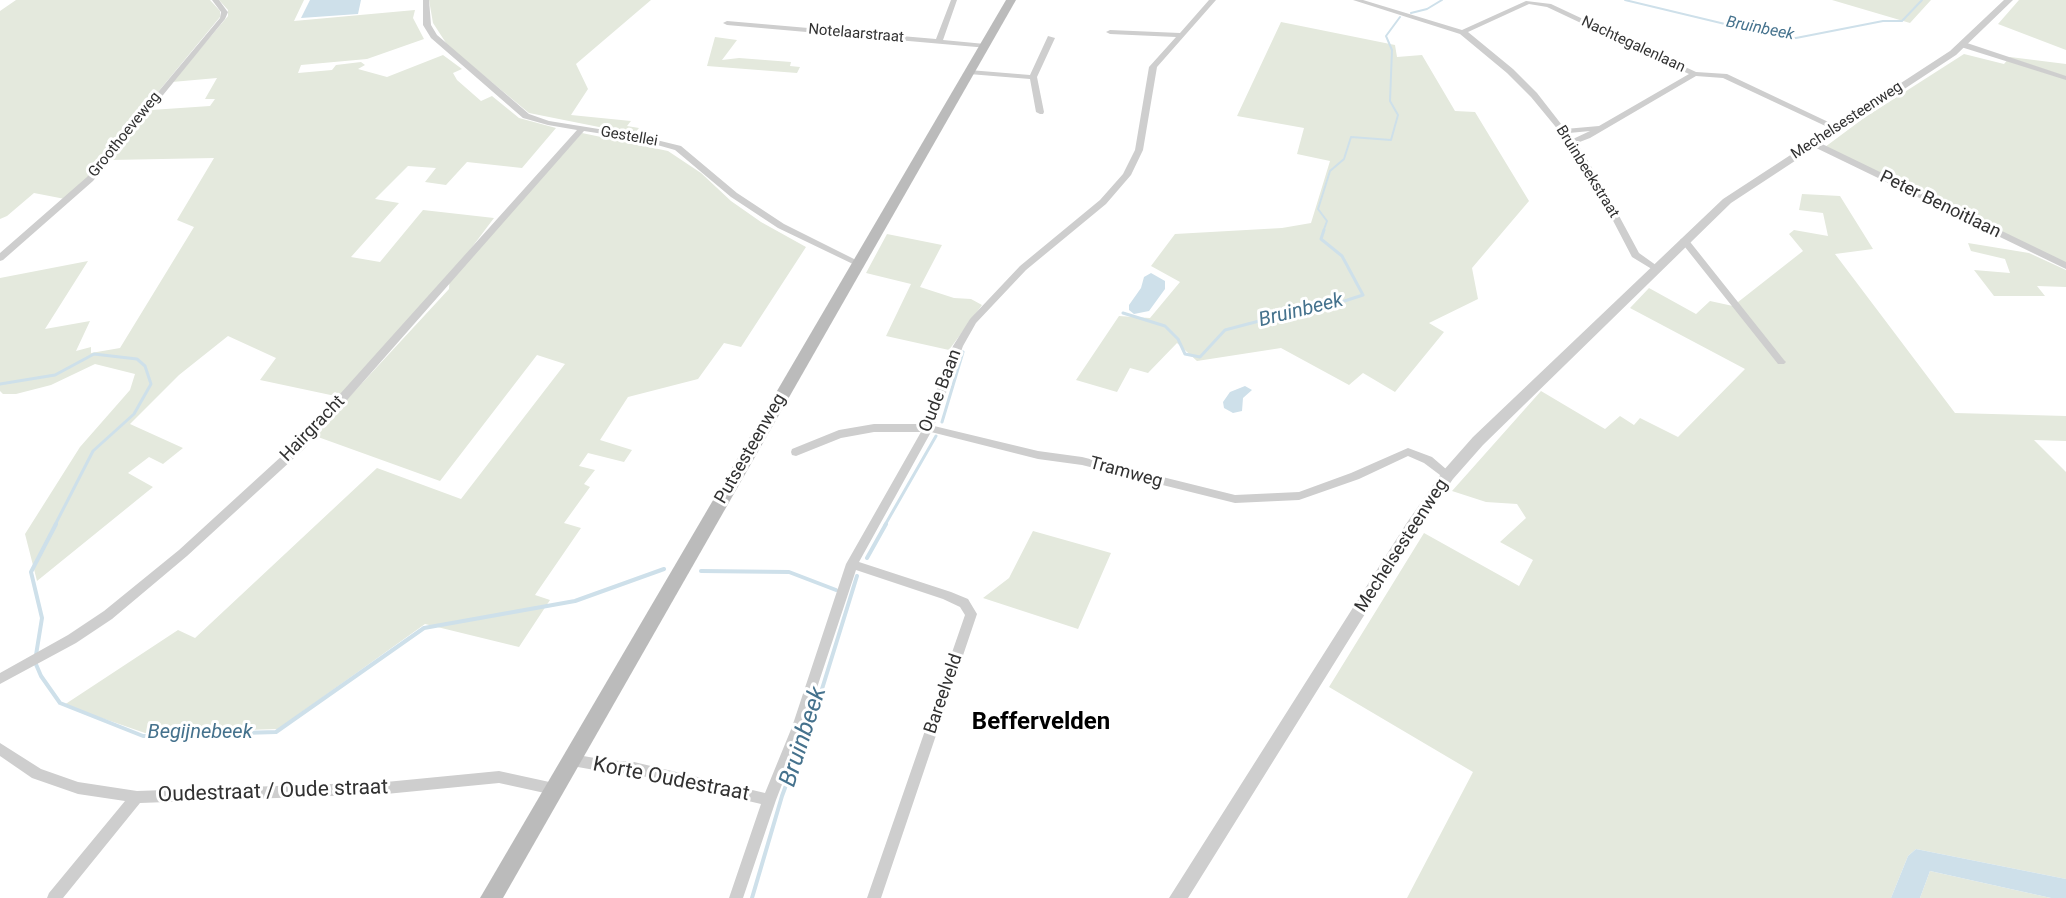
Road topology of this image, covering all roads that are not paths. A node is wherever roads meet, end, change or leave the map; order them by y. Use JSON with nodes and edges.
{"nodes":[{"id":1,"x":215,"y":0,"type":"edge"},
{"id":2,"x":426,"y":0,"type":"edge"},
{"id":3,"x":954,"y":0,"type":"edge"},
{"id":4,"x":1011,"y":0,"type":"edge"},
{"id":5,"x":1213,"y":0,"type":"edge"},
{"id":6,"x":1356,"y":0,"type":"edge"},
{"id":7,"x":2009,"y":0,"type":"edge"},
{"id":8,"x":727,"y":24,"type":"dead end"},
{"id":9,"x":1110,"y":32,"type":"dead end"},
{"id":10,"x":1463,"y":32,"type":"junction"},
{"id":11,"x":1181,"y":35,"type":"junction"},
{"id":12,"x":1051,"y":38,"type":"dead end"},
{"id":13,"x":939,"y":41,"type":"junction"},
{"id":14,"x":1964,"y":45,"type":"junction"},
{"id":15,"x":985,"y":46,"type":"junction"},
{"id":16,"x":969,"y":72,"type":"junction"},
{"id":17,"x":1695,"y":74,"type":"junction"},
{"id":18,"x":1033,"y":77,"type":"junction"},
{"id":19,"x":2066,"y":78,"type":"edge"},
{"id":20,"x":1040,"y":112,"type":"dead end"},
{"id":21,"x":1599,"y":128,"type":"junction"},
{"id":22,"x":1837,"y":128,"type":"junction"},
{"id":23,"x":582,"y":129,"type":"junction"},
{"id":24,"x":1564,"y":131,"type":"junction"},
{"id":25,"x":1572,"y":142,"type":"junction"},
{"id":26,"x":1813,"y":143,"type":"junction"},
{"id":27,"x":1684,"y":240,"type":"junction"},
{"id":28,"x":0,"y":258,"type":"edge"},
{"id":29,"x":858,"y":263,"type":"junction"},
{"id":30,"x":2066,"y":266,"type":"edge"},
{"id":31,"x":1655,"y":268,"type":"junction"},
{"id":32,"x":1781,"y":362,"type":"dead end"},
{"id":33,"x":928,"y":428,"type":"junction"},
{"id":34,"x":796,"y":452,"type":"dead end"},
{"id":35,"x":1448,"y":475,"type":"junction"},
{"id":36,"x":852,"y":564,"type":"junction"},
{"id":37,"x":0,"y":679,"type":"edge"},
{"id":38,"x":0,"y":749,"type":"edge"},
{"id":39,"x":572,"y":760,"type":"junction"},
{"id":40,"x":554,"y":789,"type":"junction"},
{"id":41,"x":137,"y":797,"type":"junction"},
{"id":42,"x":769,"y":800,"type":"junction"},
{"id":43,"x":54,"y":898,"type":"edge"},
{"id":44,"x":491,"y":898,"type":"edge"},
{"id":45,"x":736,"y":898,"type":"edge"},
{"id":46,"x":874,"y":898,"type":"edge"},
{"id":47,"x":1178,"y":898,"type":"edge"}],
"edges":[{"from":1,"to":28,"type":"street","name":"Groothoeveweg"},
{"from":2,"to":23,"type":"street","name":"Gestellei"},
{"from":3,"to":13,"type":"street"},
{"from":4,"to":15,"type":"main road","name":"Putsesteenweg"},
{"from":5,"to":11,"type":"street","name":"Oude Baan"},
{"from":6,"to":10,"type":"street","name":"Bruinbeekstraat"},
{"from":7,"to":14,"type":"street","name":"Mechelsesteenweg"},
{"from":8,"to":13,"type":"street","name":"Notelaarstraat"},
{"from":9,"to":11,"type":"street"},
{"from":10,"to":17,"type":"street","name":"Nachtegalenlaan"},
{"from":10,"to":24,"type":"street","name":"Bruinbeekstraat"},
{"from":11,"to":33,"type":"street","name":"Oude Baan"},
{"from":12,"to":18,"type":"street"},
{"from":13,"to":15,"type":"street","name":"Notelaarstraat"},
{"from":14,"to":19,"type":"street"},
{"from":14,"to":22,"type":"street","name":"Mechelsesteenweg"},
{"from":15,"to":16,"type":"main road","name":"Putsesteenweg"},
{"from":16,"to":18,"type":"street"},
{"from":16,"to":29,"type":"main road","name":"Putsesteenweg"},
{"from":17,"to":21,"type":"street"},
{"from":17,"to":22,"type":"street","name":"Nachtegalenlaan"},
{"from":18,"to":20,"type":"street"},
{"from":21,"to":24,"type":"street"},
{"from":21,"to":25,"type":"street"},
{"from":22,"to":26,"type":"street","name":"Mechelsesteenweg"},
{"from":23,"to":29,"type":"street","name":"Gestellei"},
{"from":23,"to":37,"type":"street","name":"Hairgracht"},
{"from":24,"to":25,"type":"street","name":"Bruinbeekstraat"},
{"from":25,"to":31,"type":"street","name":"Bruinbeekstraat"},
{"from":26,"to":27,"type":"street","name":"Mechelsesteenweg"},
{"from":26,"to":30,"type":"street","name":"Peter Benoitlaan"},
{"from":27,"to":31,"type":"street","name":"Mechelsesteenweg"},
{"from":27,"to":32,"type":"street"},
{"from":29,"to":39,"type":"main road","name":"Putsesteenweg"},
{"from":31,"to":35,"type":"street","name":"Mechelsesteenweg"},
{"from":33,"to":34,"type":"street","name":"Tramweg"},
{"from":33,"to":35,"type":"street","name":"Tramweg"},
{"from":33,"to":36,"type":"street","name":"Oude Baan"},
{"from":35,"to":47,"type":"street","name":"Mechelsesteenweg"},
{"from":36,"to":42,"type":"street","name":"Oude Baan"},
{"from":36,"to":46,"type":"street","name":"Bareelveld"},
{"from":38,"to":41,"type":"street","name":"Oudestraat / Oude straat"},
{"from":39,"to":40,"type":"main road","name":"Putsesteenweg"},
{"from":39,"to":42,"type":"street","name":"Korte Oudestraat"},
{"from":40,"to":41,"type":"street","name":"Oudestraat / Oude straat"},
{"from":40,"to":44,"type":"main road","name":"Putsesteenweg"},
{"from":41,"to":43,"type":"street"},
{"from":42,"to":45,"type":"street","name":"Oude Baan"}]}
